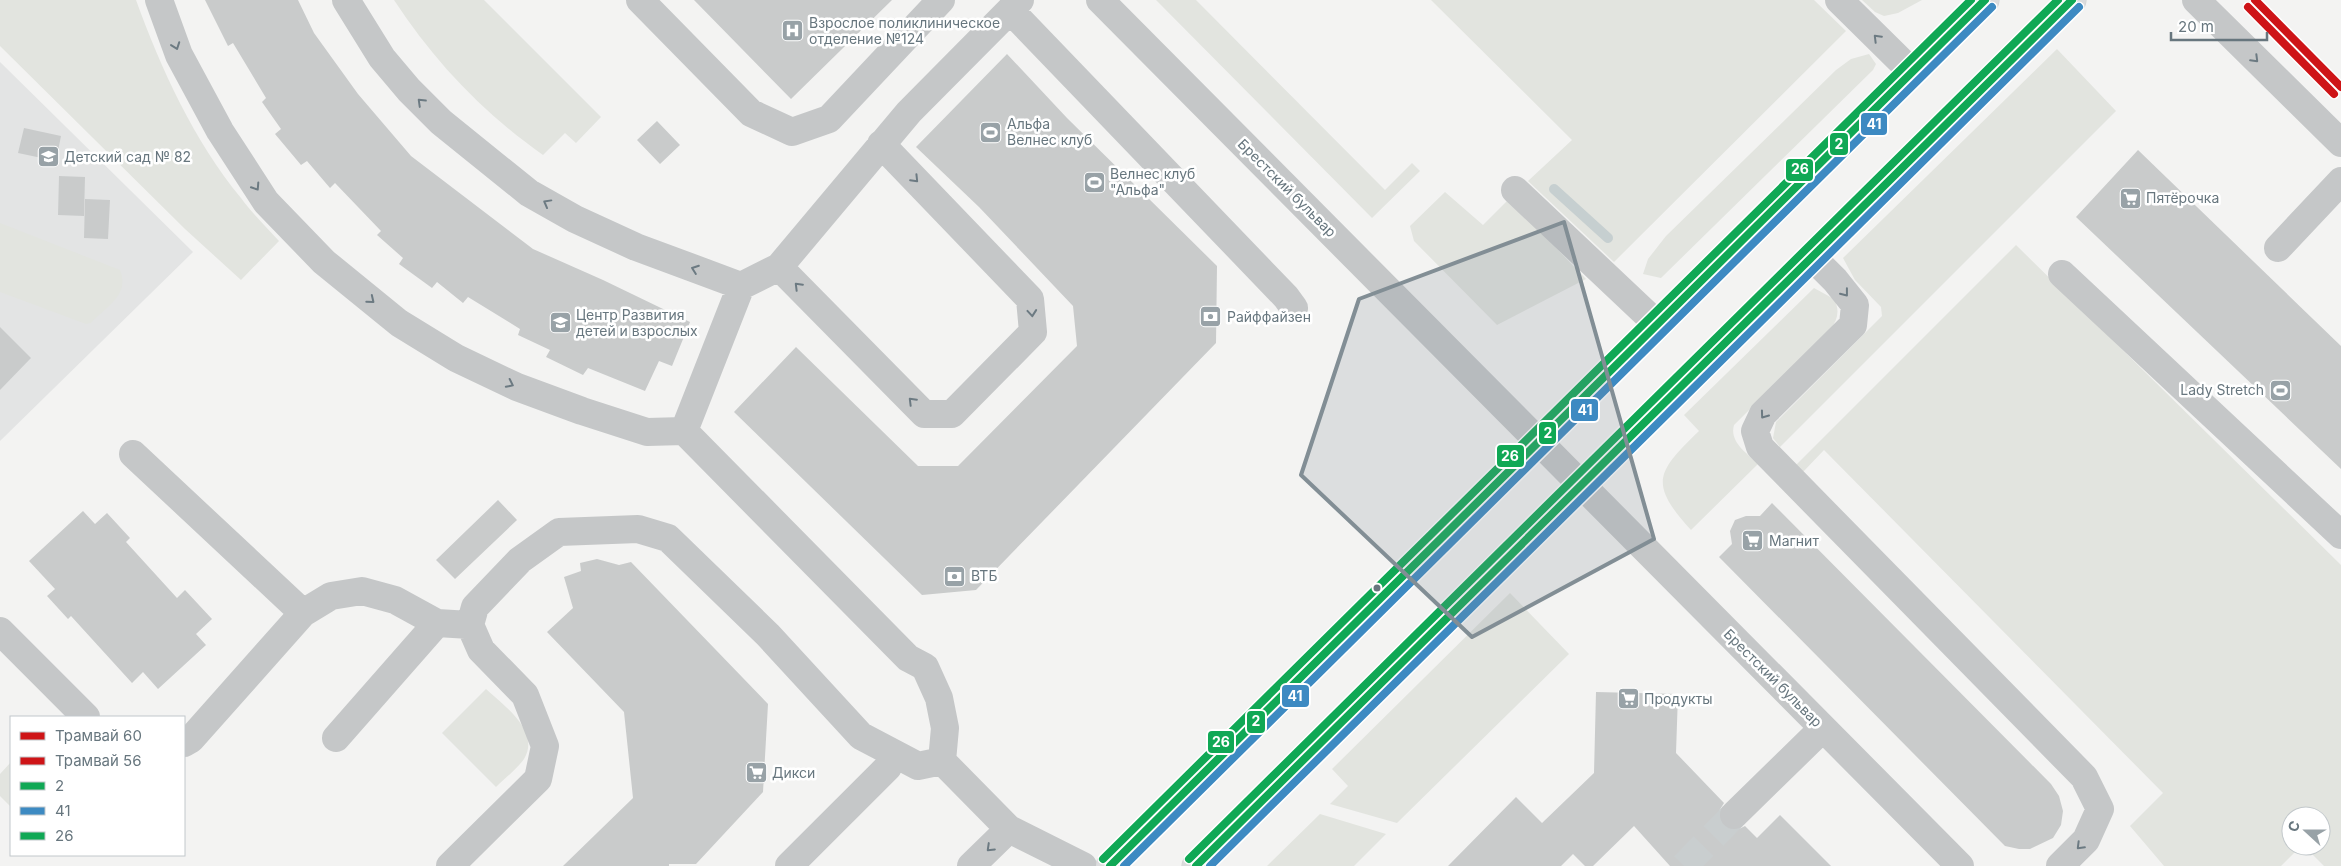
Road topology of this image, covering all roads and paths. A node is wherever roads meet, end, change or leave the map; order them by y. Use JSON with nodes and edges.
{"nodes":[{"id":1,"x":159,"y":0,"type":"edge"},
{"id":2,"x":346,"y":0,"type":"edge"},
{"id":3,"x":640,"y":0,"type":"edge"},
{"id":4,"x":941,"y":0,"type":"edge"},
{"id":5,"x":1100,"y":0,"type":"edge"},
{"id":6,"x":1839,"y":0,"type":"edge"},
{"id":7,"x":1985,"y":0,"type":"edge"},
{"id":8,"x":2072,"y":0,"type":"edge"},
{"id":9,"x":2196,"y":0,"type":"edge"},
{"id":10,"x":1015,"y":5,"type":"edge"},
{"id":11,"x":1912,"y":72,"type":"junction"},
{"id":12,"x":2341,"y":143,"type":"edge"},
{"id":13,"x":881,"y":144,"type":"junction"},
{"id":14,"x":2341,"y":181,"type":"edge"},
{"id":15,"x":1515,"y":190,"type":"dead end"},
{"id":16,"x":2278,"y":248,"type":"dead end"},
{"id":17,"x":1812,"y":257,"type":"junction"},
{"id":18,"x":778,"y":267,"type":"junction"},
{"id":19,"x":2062,"y":274,"type":"dead end"},
{"id":20,"x":741,"y":286,"type":"junction"},
{"id":21,"x":1294,"y":308,"type":"dead end"},
{"id":22,"x":1657,"y":324,"type":"junction"},
{"id":23,"x":684,"y":431,"type":"junction"},
{"id":24,"x":1538,"y":442,"type":"junction"},
{"id":25,"x":133,"y":454,"type":"dead end"},
{"id":26,"x":1581,"y":485,"type":"junction"},
{"id":27,"x":2341,"y":535,"type":"edge"},
{"id":28,"x":303,"y":613,"type":"junction"},
{"id":29,"x":437,"y":623,"type":"junction"},
{"id":30,"x":470,"y":625,"type":"junction"},
{"id":31,"x":0,"y":631,"type":"edge"},
{"id":32,"x":85,"y":716,"type":"edge"},
{"id":33,"x":1822,"y":728,"type":"junction"},
{"id":34,"x":336,"y":738,"type":"dead end"},
{"id":35,"x":185,"y":742,"type":"edge"},
{"id":36,"x":942,"y":761,"type":"junction"},
{"id":37,"x":888,"y":767,"type":"dead end"},
{"id":38,"x":1734,"y":815,"type":"tunnel mouth"},
{"id":39,"x":1009,"y":829,"type":"junction"},
{"id":40,"x":450,"y":866,"type":"edge"},
{"id":41,"x":789,"y":866,"type":"edge"},
{"id":42,"x":972,"y":866,"type":"edge"},
{"id":43,"x":1083,"y":866,"type":"edge"},
{"id":44,"x":1110,"y":866,"type":"edge"},
{"id":45,"x":1196,"y":866,"type":"edge"},
{"id":46,"x":1960,"y":866,"type":"edge"},
{"id":47,"x":2060,"y":866,"type":"edge"}],
"edges":[{"from":1,"to":23,"type":"street","one_way":true},
{"from":20,"to":2,"type":"street","one_way":true},
{"from":3,"to":4,"type":"street"},
{"from":5,"to":24,"type":"street","name":"Брестский бульвар"},
{"from":11,"to":6,"type":"street","one_way":true},
{"from":7,"to":11,"type":"main road"},
{"from":8,"to":17,"type":"main road"},
{"from":9,"to":12,"type":"street","one_way":true},
{"from":10,"to":13,"type":"street"},
{"from":10,"to":21,"type":"street"},
{"from":11,"to":22,"type":"main road"},
{"from":13,"to":18,"type":"street"},
{"from":13,"to":18,"type":"street","one_way":true},
{"from":14,"to":16,"type":"street"},
{"from":15,"to":22,"type":"street"},
{"from":17,"to":26,"type":"main road"},
{"from":17,"to":47,"type":"street","one_way":true},
{"from":18,"to":20,"type":"street"},
{"from":19,"to":27,"type":"street"},
{"from":20,"to":23,"type":"street"},
{"from":22,"to":24,"type":"main road"},
{"from":23,"to":36,"type":"street"},
{"from":24,"to":26,"type":"street","name":"Брестский бульвар"},
{"from":24,"to":44,"type":"main road"},
{"from":25,"to":28,"type":"street"},
{"from":26,"to":33,"type":"street","name":"Брестский бульвар"},
{"from":26,"to":45,"type":"main road"},
{"from":28,"to":29,"type":"street"},
{"from":28,"to":35,"type":"street"},
{"from":29,"to":30,"type":"street"},
{"from":29,"to":34,"type":"street"},
{"from":30,"to":36,"type":"street"},
{"from":30,"to":40,"type":"street"},
{"from":31,"to":32,"type":"street"},
{"from":33,"to":38,"type":"street"},
{"from":33,"to":46,"type":"street","name":"Брестский бульвар"},
{"from":36,"to":39,"type":"street"},
{"from":37,"to":41,"type":"street"},
{"from":39,"to":42,"type":"street","one_way":true},
{"from":39,"to":43,"type":"street"}]}
